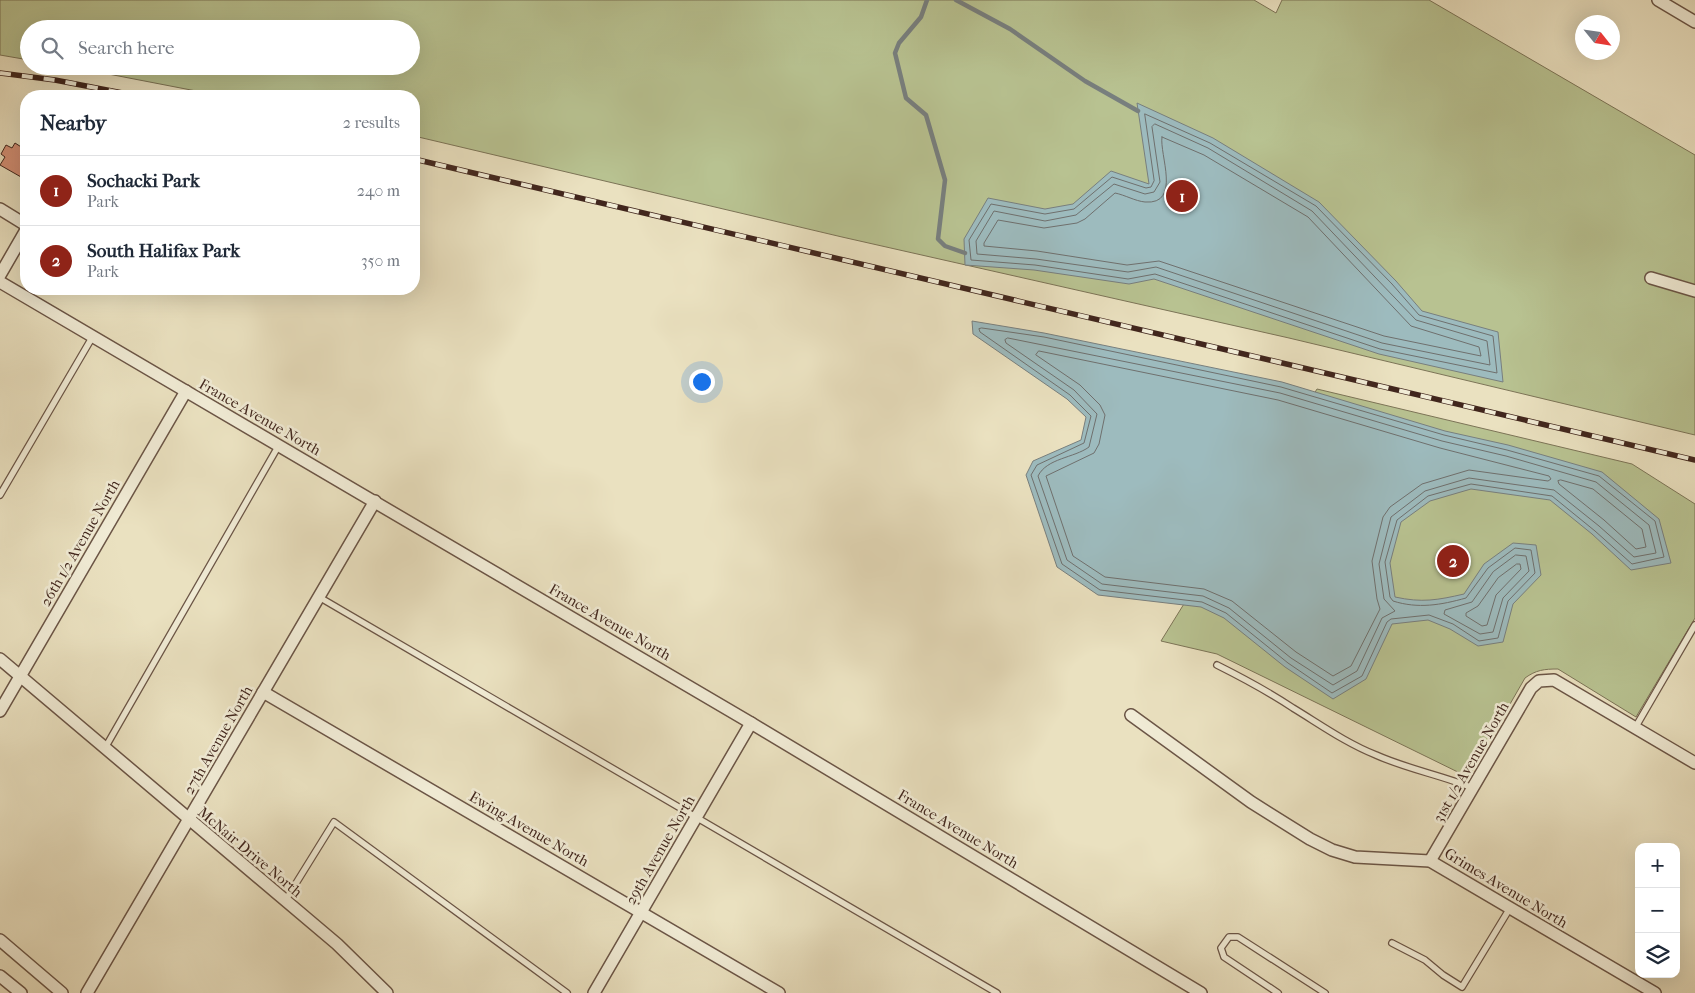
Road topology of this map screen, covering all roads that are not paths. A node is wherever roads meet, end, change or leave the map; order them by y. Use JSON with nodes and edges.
{"nodes":[{"id":1,"x":1658,"y":0,"type":"edge"},
{"id":2,"x":1695,"y":22,"type":"edge"},
{"id":3,"x":0,"y":210,"type":"edge"},
{"id":4,"x":20,"y":222,"type":"edge"},
{"id":5,"x":20,"y":240,"type":"edge"},
{"id":6,"x":0,"y":275,"type":"edge"},
{"id":7,"x":1651,"y":278,"type":"dead end"},
{"id":8,"x":0,"y":282,"type":"edge"},
{"id":9,"x":1695,"y":291,"type":"edge"},
{"id":10,"x":20,"y":294,"type":"edge"},
{"id":11,"x":22,"y":295,"type":"edge"},
{"id":12,"x":93,"y":336,"type":"junction"},
{"id":13,"x":186,"y":391,"type":"junction"},
{"id":14,"x":279,"y":445,"type":"junction"},
{"id":15,"x":0,"y":495,"type":"edge"},
{"id":16,"x":374,"y":501,"type":"junction"},
{"id":17,"x":319,"y":597,"type":"junction"},
{"id":18,"x":1695,"y":625,"type":"edge"},
{"id":19,"x":0,"y":658,"type":"edge"},
{"id":20,"x":1217,"y":665,"type":"dead end"},
{"id":21,"x":20,"y":676,"type":"junction"},
{"id":22,"x":263,"y":692,"type":"junction"},
{"id":23,"x":0,"y":710,"type":"edge"},
{"id":24,"x":1131,"y":715,"type":"dead end"},
{"id":25,"x":751,"y":723,"type":"junction"},
{"id":26,"x":1635,"y":728,"type":"junction"},
{"id":27,"x":104,"y":748,"type":"junction"},
{"id":28,"x":1695,"y":763,"type":"edge"},
{"id":29,"x":1473,"y":788,"type":"junction"},
{"id":30,"x":697,"y":817,"type":"junction"},
{"id":31,"x":189,"y":819,"type":"junction"},
{"id":32,"x":1430,"y":861,"type":"junction"},
{"id":33,"x":285,"y":901,"type":"junction"},
{"id":34,"x":1510,"y":908,"type":"junction"},
{"id":35,"x":641,"y":912,"type":"junction"},
{"id":36,"x":0,"y":940,"type":"edge"},
{"id":37,"x":1392,"y":943,"type":"dead end"},
{"id":38,"x":0,"y":976,"type":"edge"},
{"id":39,"x":1461,"y":990,"type":"edge"},
{"id":40,"x":20,"y":993,"type":"edge"},
{"id":41,"x":62,"y":993,"type":"edge"},
{"id":42,"x":87,"y":993,"type":"edge"},
{"id":43,"x":387,"y":993,"type":"edge"},
{"id":44,"x":567,"y":993,"type":"edge"},
{"id":45,"x":594,"y":993,"type":"edge"},
{"id":46,"x":779,"y":993,"type":"edge"},
{"id":47,"x":997,"y":993,"type":"edge"},
{"id":48,"x":1201,"y":993,"type":"edge"},
{"id":49,"x":1278,"y":993,"type":"edge"},
{"id":50,"x":1325,"y":993,"type":"edge"},
{"id":51,"x":1655,"y":993,"type":"edge"}],
"edges":[{"from":1,"to":2,"type":"street"},
{"from":3,"to":4,"type":"street"},
{"from":5,"to":6,"type":"street"},
{"from":7,"to":9,"type":"street"},
{"from":8,"to":10,"type":"street","name":"France Avenue North"},
{"from":11,"to":12,"type":"street","name":"France Avenue North"},
{"from":12,"to":13,"type":"street","name":"France Avenue North"},
{"from":12,"to":15,"type":"lane"},
{"from":13,"to":14,"type":"street","name":"France Avenue North"},
{"from":13,"to":21,"type":"street","name":"26th 1/2 Avenue North"},
{"from":14,"to":16,"type":"street","name":"France Avenue North"},
{"from":14,"to":27,"type":"lane"},
{"from":16,"to":17,"type":"street","name":"27th Avenue North"},
{"from":16,"to":25,"type":"street","name":"France Avenue North"},
{"from":17,"to":22,"type":"street","name":"27th Avenue North"},
{"from":17,"to":30,"type":"lane"},
{"from":18,"to":26,"type":"lane"},
{"from":19,"to":21,"type":"street","name":"McNair Drive North"},
{"from":20,"to":29,"type":"lane"},
{"from":21,"to":23,"type":"street","name":"26th 1/2 Avenue North"},
{"from":21,"to":27,"type":"street","name":"McNair Drive North"},
{"from":22,"to":31,"type":"street","name":"27th Avenue North"},
{"from":22,"to":35,"type":"street","name":"Ewing Avenue North"},
{"from":24,"to":32,"type":"street","name":"Grimes Avenue North"},
{"from":25,"to":30,"type":"street","name":"29th Avenue North"},
{"from":25,"to":48,"type":"street","name":"France Avenue North"},
{"from":26,"to":28,"type":"street"},
{"from":26,"to":29,"type":"street","name":"31st 1/2 Avenue North"},
{"from":27,"to":31,"type":"street","name":"McNair Drive North"},
{"from":29,"to":32,"type":"street","name":"31st 1/2 Avenue North"},
{"from":30,"to":35,"type":"street","name":"29th Avenue North"},
{"from":30,"to":47,"type":"lane"},
{"from":31,"to":33,"type":"street","name":"McNair Drive North"},
{"from":31,"to":42,"type":"street","name":"27th Avenue North"},
{"from":32,"to":34,"type":"street","name":"Grimes Avenue North"},
{"from":33,"to":43,"type":"street","name":"McNair Drive North"},
{"from":33,"to":44,"type":"lane"},
{"from":34,"to":39,"type":"lane"},
{"from":34,"to":51,"type":"street","name":"Grimes Avenue North"},
{"from":35,"to":45,"type":"street","name":"29th Avenue North"},
{"from":35,"to":46,"type":"street","name":"Ewing Avenue North"},
{"from":36,"to":41,"type":"street"},
{"from":37,"to":39,"type":"lane"},
{"from":38,"to":40,"type":"street"},
{"from":49,"to":50,"type":"lane"}]}
